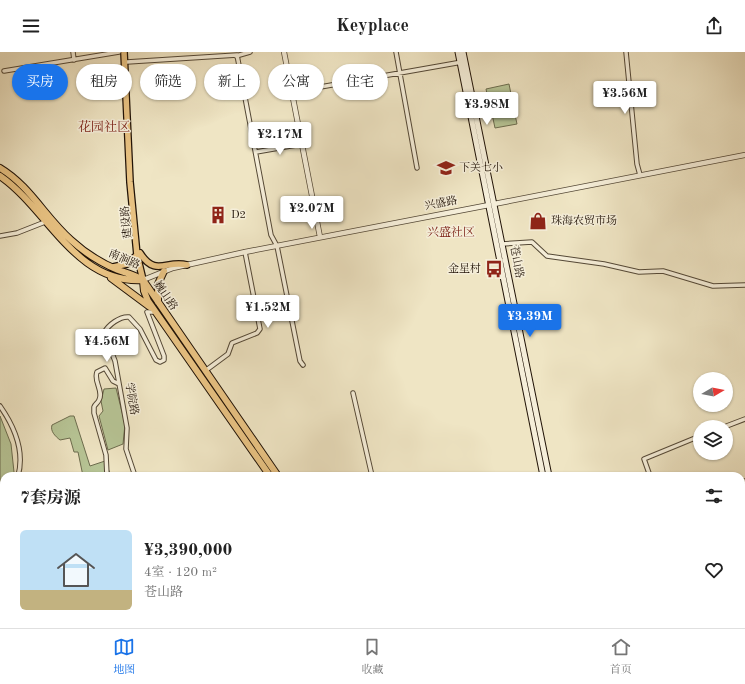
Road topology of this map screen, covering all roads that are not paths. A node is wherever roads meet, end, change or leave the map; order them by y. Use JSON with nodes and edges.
{"nodes":[{"id":1,"x":73,"y":52,"type":"edge"},
{"id":2,"x":120,"y":52,"type":"edge"},
{"id":3,"x":126,"y":52,"type":"edge"},
{"id":4,"x":250,"y":52,"type":"edge"},
{"id":5,"x":284,"y":52,"type":"edge"},
{"id":6,"x":396,"y":52,"type":"edge"},
{"id":7,"x":458,"y":52,"type":"edge"},
{"id":8,"x":463,"y":52,"type":"edge"},
{"id":9,"x":626,"y":52,"type":"edge"},
{"id":10,"x":238,"y":54,"type":"edge"},
{"id":11,"x":74,"y":60,"type":"junction"},
{"id":12,"x":127,"y":62,"type":"junction"},
{"id":13,"x":462,"y":62,"type":"junction"},
{"id":14,"x":286,"y":64,"type":"edge"},
{"id":15,"x":4,"y":71,"type":"dead end"},
{"id":16,"x":400,"y":73,"type":"junction"},
{"id":17,"x":324,"y":86,"type":"edge"},
{"id":18,"x":294,"y":100,"type":"edge"},
{"id":19,"x":302,"y":144,"type":"junction"},
{"id":20,"x":256,"y":152,"type":"junction"},
{"id":21,"x":745,"y":155,"type":"edge"},
{"id":22,"x":0,"y":168,"type":"edge"},
{"id":23,"x":417,"y":168,"type":"dead end"},
{"id":24,"x":640,"y":175,"type":"junction"},
{"id":25,"x":0,"y":176,"type":"edge"},
{"id":26,"x":491,"y":204,"type":"junction"},
{"id":27,"x":47,"y":220,"type":"junction"},
{"id":28,"x":0,"y":236,"type":"edge"},
{"id":29,"x":320,"y":237,"type":"junction"},
{"id":30,"x":502,"y":244,"type":"junction"},
{"id":31,"x":277,"y":246,"type":"junction"},
{"id":32,"x":245,"y":252,"type":"junction"},
{"id":33,"x":138,"y":254,"type":"junction"},
{"id":34,"x":187,"y":265,"type":"junction"},
{"id":35,"x":113,"y":267,"type":"junction"},
{"id":36,"x":100,"y":270,"type":"junction"},
{"id":37,"x":164,"y":271,"type":"junction"},
{"id":38,"x":143,"y":280,"type":"junction"},
{"id":39,"x":745,"y":285,"type":"edge"},
{"id":40,"x":143,"y":302,"type":"junction"},
{"id":41,"x":158,"y":304,"type":"junction"},
{"id":42,"x":147,"y":312,"type":"junction"},
{"id":43,"x":156,"y":312,"type":"junction"},
{"id":44,"x":303,"y":365,"type":"dead end"},
{"id":45,"x":205,"y":371,"type":"junction"},
{"id":46,"x":119,"y":384,"type":"junction"},
{"id":47,"x":353,"y":393,"type":"dead end"},
{"id":48,"x":0,"y":406,"type":"edge"},
{"id":49,"x":745,"y":419,"type":"edge"},
{"id":50,"x":733,"y":424,"type":"edge"},
{"id":51,"x":693,"y":439,"type":"edge"},
{"id":52,"x":19,"y":472,"type":"edge"},
{"id":53,"x":107,"y":472,"type":"edge"},
{"id":54,"x":133,"y":472,"type":"edge"},
{"id":55,"x":267,"y":472,"type":"edge"},
{"id":56,"x":275,"y":472,"type":"edge"},
{"id":57,"x":371,"y":472,"type":"edge"},
{"id":58,"x":542,"y":472,"type":"edge"},
{"id":59,"x":548,"y":472,"type":"edge"},
{"id":60,"x":649,"y":472,"type":"edge"}],
"edges":[{"from":1,"to":11,"type":"street"},
{"from":2,"to":11,"type":"street"},
{"from":3,"to":12,"type":"main road","name":"建设路"},
{"from":3,"to":33,"type":"main road","name":"建设路"},
{"from":4,"to":10,"type":"street"},
{"from":5,"to":14,"type":"street"},
{"from":6,"to":16,"type":"street"},
{"from":7,"to":13,"type":"main road","name":"苍山路"},
{"from":8,"to":13,"type":"main road","name":"苍山路"},
{"from":9,"to":24,"type":"street"},
{"from":10,"to":12,"type":"street"},
{"from":10,"to":20,"type":"street"},
{"from":11,"to":15,"type":"street"},
{"from":12,"to":33,"type":"main road","name":"建设路"},
{"from":13,"to":16,"type":"street"},
{"from":13,"to":26,"type":"main road","name":"苍山路"},
{"from":16,"to":17,"type":"street"},
{"from":16,"to":23,"type":"street"},
{"from":18,"to":19,"type":"street"},
{"from":19,"to":20,"type":"street"},
{"from":19,"to":29,"type":"street"},
{"from":20,"to":31,"type":"street"},
{"from":21,"to":24,"type":"street","name":"兴盛路"},
{"from":22,"to":27,"type":"highway","name":"南涧路"},
{"from":24,"to":26,"type":"street","name":"兴盛路"},
{"from":25,"to":27,"type":"highway","name":"南涧路"},
{"from":26,"to":29,"type":"street","name":"兴盛路"},
{"from":26,"to":30,"type":"main road","name":"苍山路"},
{"from":26,"to":58,"type":"main road","name":"苍山路"},
{"from":27,"to":28,"type":"street"},
{"from":27,"to":35,"type":"highway","name":"南涧路"},
{"from":27,"to":36,"type":"highway","name":"南涧路"},
{"from":29,"to":31,"type":"street","name":"兴盛路"},
{"from":30,"to":39,"type":"street"},
{"from":30,"to":59,"type":"main road","name":"苍山路"},
{"from":31,"to":32,"type":"street","name":"兴盛路"},
{"from":31,"to":44,"type":"street"},
{"from":32,"to":34,"type":"street","name":"兴盛路"},
{"from":32,"to":45,"type":"street"},
{"from":33,"to":34,"type":"main road"},
{"from":33,"to":35,"type":"main road"},
{"from":33,"to":38,"type":"main road","name":"建设路"},
{"from":34,"to":37,"type":"street","name":"兴盛路"},
{"from":35,"to":38,"type":"highway","name":"南涧路"},
{"from":36,"to":38,"type":"highway","name":"南涧路"},
{"from":36,"to":40,"type":"highway"},
{"from":37,"to":38,"type":"street","name":"兴盛路"},
{"from":37,"to":41,"type":"highway"},
{"from":38,"to":41,"type":"highway","name":"巍山路"},
{"from":38,"to":43,"type":"highway","name":"巍山路"},
{"from":40,"to":42,"type":"street"},
{"from":40,"to":43,"type":"highway"},
{"from":41,"to":45,"type":"highway","name":"巍山路"},
{"from":42,"to":43,"type":"street"},
{"from":42,"to":46,"type":"street","name":"学院路"},
{"from":43,"to":55,"type":"highway","name":"巍山路"},
{"from":45,"to":56,"type":"highway","name":"巍山路"},
{"from":46,"to":53,"type":"street"},
{"from":46,"to":54,"type":"street","name":"学院路"},
{"from":47,"to":57,"type":"street"},
{"from":48,"to":52,"type":"street"},
{"from":49,"to":50,"type":"street"},
{"from":51,"to":60,"type":"street"}]}
